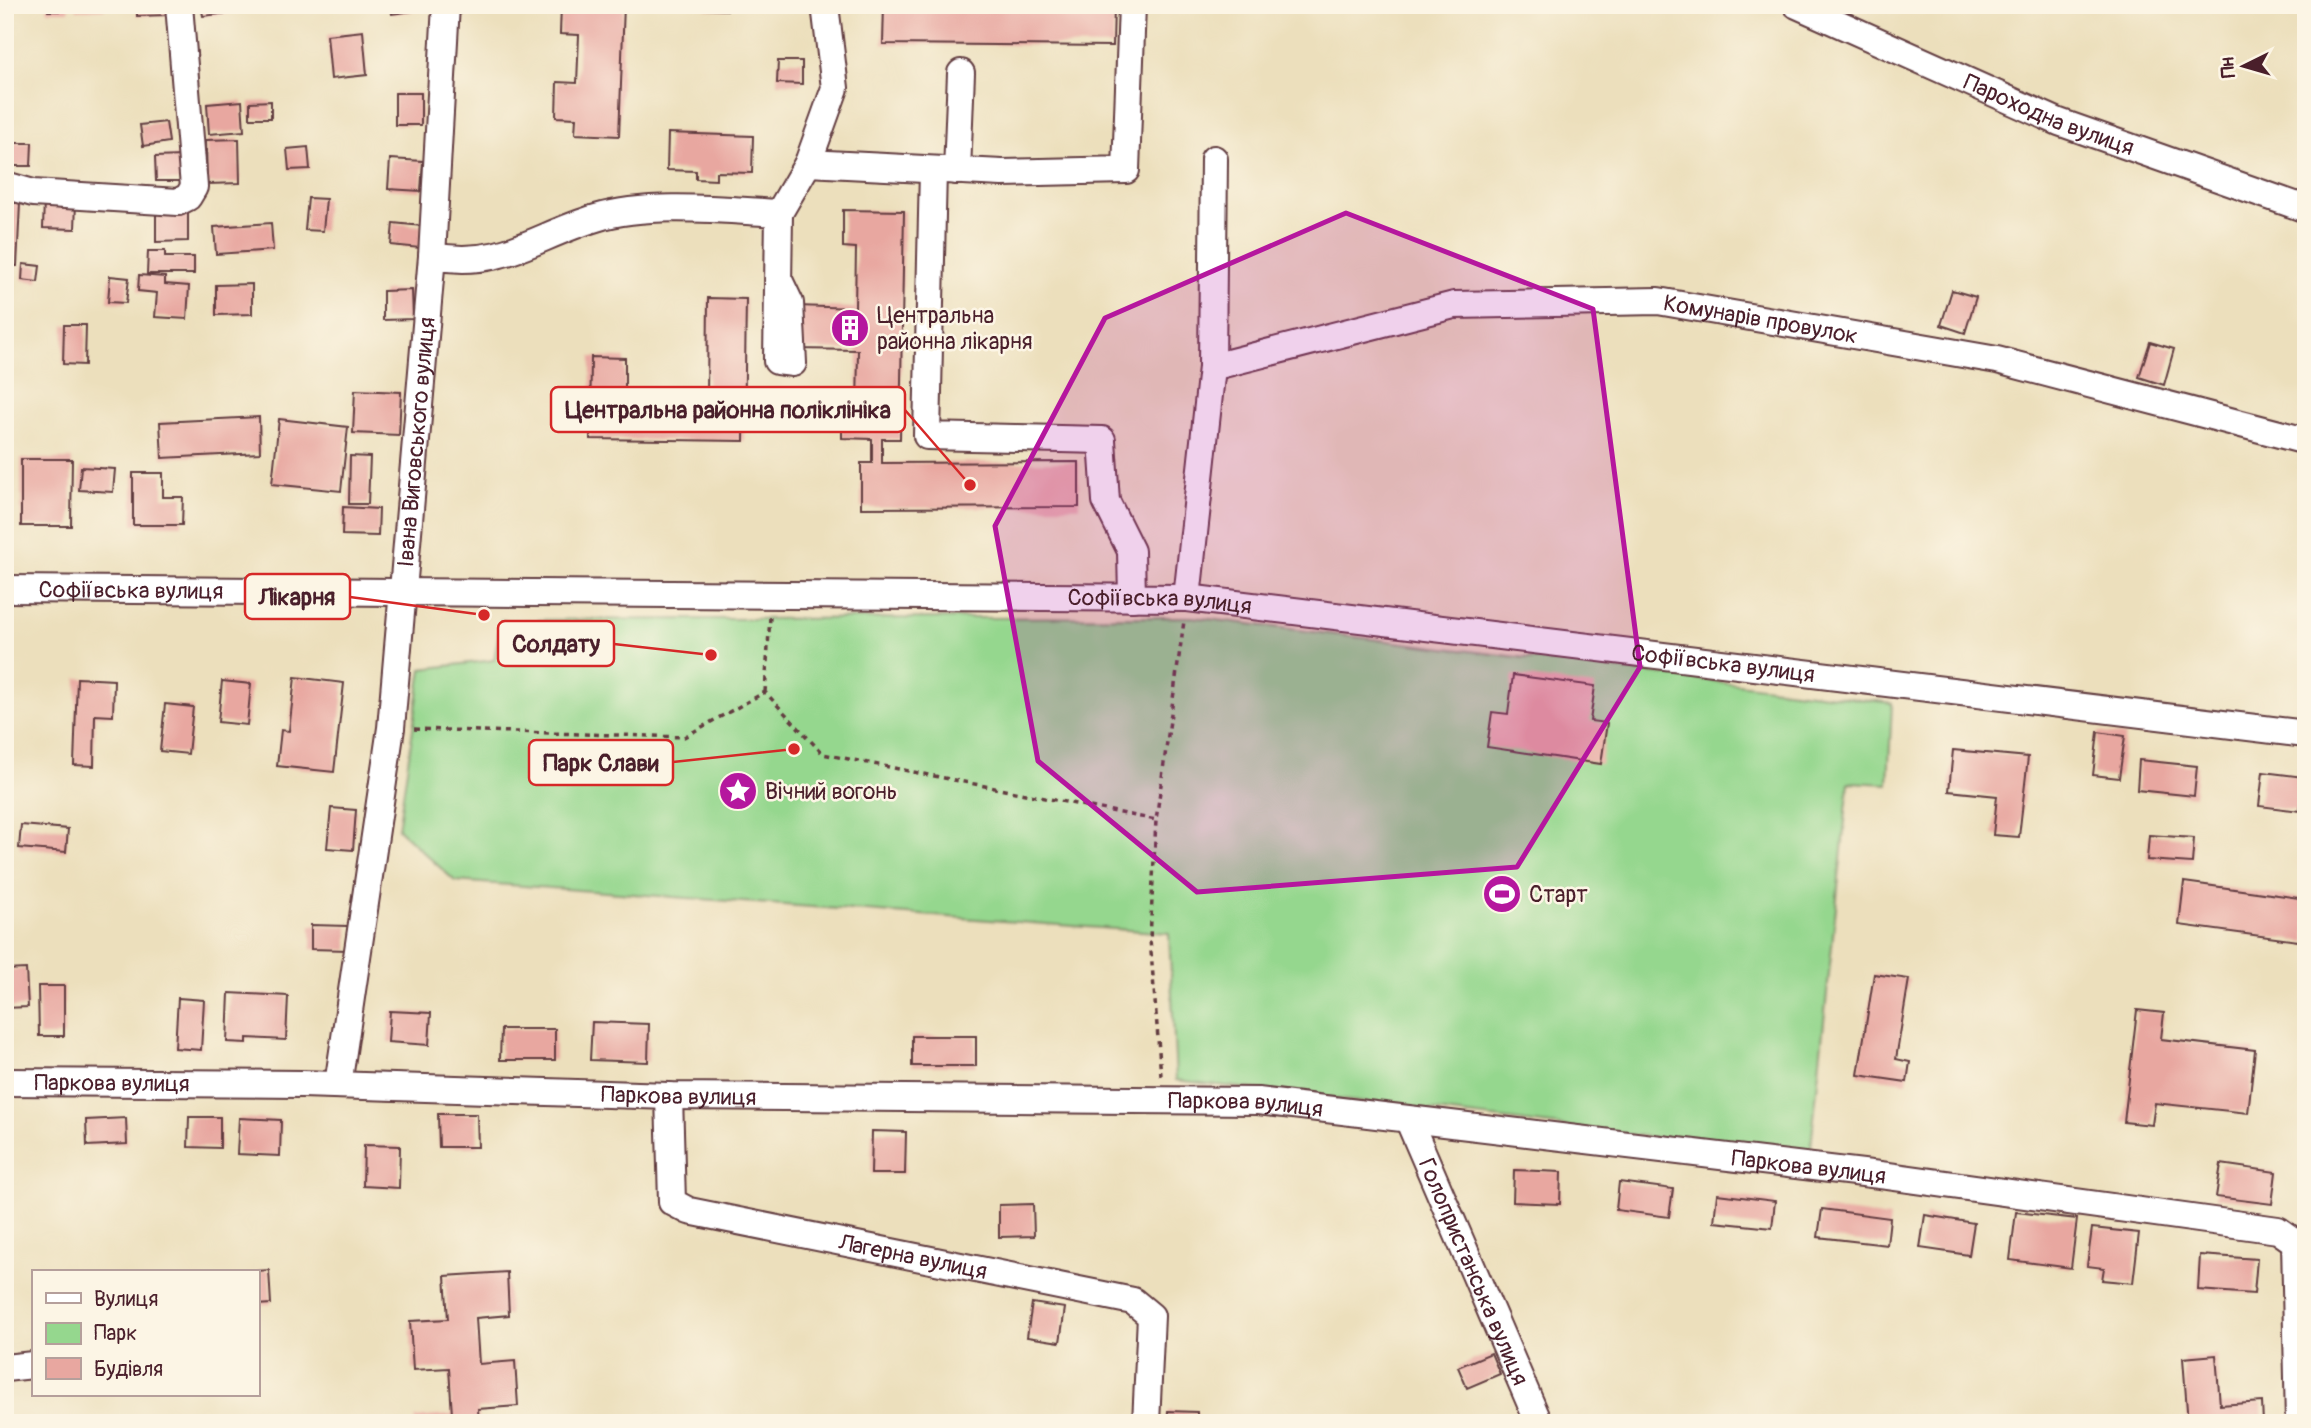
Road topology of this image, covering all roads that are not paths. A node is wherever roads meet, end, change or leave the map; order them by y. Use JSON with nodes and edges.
{"nodes":[{"id":1,"x":179,"y":5,"type":"edge"},
{"id":2,"x":446,"y":5,"type":"edge"},
{"id":3,"x":825,"y":5,"type":"edge"},
{"id":4,"x":1132,"y":5,"type":"edge"},
{"id":5,"x":1797,"y":5,"type":"edge"},
{"id":6,"x":961,"y":73,"type":"dead end"},
{"id":7,"x":1214,"y":159,"type":"dead end"},
{"id":8,"x":808,"y":163,"type":"junction"},
{"id":9,"x":945,"y":170,"type":"junction"},
{"id":10,"x":5,"y":185,"type":"edge"},
{"id":11,"x":2306,"y":209,"type":"edge"},
{"id":12,"x":779,"y":213,"type":"junction"},
{"id":13,"x":432,"y":256,"type":"junction"},
{"id":14,"x":780,"y":282,"type":"dead end"},
{"id":15,"x":1212,"y":368,"type":"junction"},
{"id":16,"x":2306,"y":441,"type":"edge"},
{"id":17,"x":5,"y":589,"type":"edge"},
{"id":18,"x":405,"y":593,"type":"junction"},
{"id":19,"x":1132,"y":598,"type":"junction"},
{"id":20,"x":1187,"y":598,"type":"junction"},
{"id":21,"x":2306,"y":734,"type":"edge"},
{"id":22,"x":5,"y":1082,"type":"edge"},
{"id":23,"x":338,"y":1085,"type":"junction"},
{"id":24,"x":669,"y":1096,"type":"junction"},
{"id":25,"x":1409,"y":1121,"type":"junction"},
{"id":26,"x":32,"y":1366,"type":"edge"},
{"id":27,"x":5,"y":1368,"type":"edge"},
{"id":28,"x":1146,"y":1423,"type":"edge"},
{"id":29,"x":1539,"y":1423,"type":"edge"},
{"id":30,"x":2299,"y":1423,"type":"edge"}],
"edges":[{"from":1,"to":10,"type":"street"},
{"from":2,"to":13,"type":"street","name":"Івана Виговського вулиця"},
{"from":3,"to":8,"type":"street"},
{"from":4,"to":9,"type":"street"},
{"from":5,"to":11,"type":"street","name":"Пароходна вулиця"},
{"from":6,"to":9,"type":"street"},
{"from":7,"to":15,"type":"street"},
{"from":8,"to":9,"type":"street"},
{"from":8,"to":12,"type":"street"},
{"from":9,"to":19,"type":"street"},
{"from":12,"to":13,"type":"street"},
{"from":12,"to":14,"type":"street"},
{"from":13,"to":18,"type":"street","name":"Івана Виговського вулиця"},
{"from":15,"to":16,"type":"street","name":"Комунарів провулок"},
{"from":15,"to":20,"type":"street"},
{"from":17,"to":18,"type":"street","name":"Софіївська вулиця"},
{"from":18,"to":19,"type":"street","name":"Софіївська вулиця"},
{"from":18,"to":23,"type":"street","name":"Івана Виговського вулиця"},
{"from":19,"to":20,"type":"street","name":"Софіївська вулиця"},
{"from":20,"to":21,"type":"street","name":"Софіївська вулиця"},
{"from":22,"to":23,"type":"street","name":"Паркова вулиця"},
{"from":23,"to":24,"type":"street","name":"Паркова вулиця"},
{"from":24,"to":25,"type":"street","name":"Паркова вулиця"},
{"from":24,"to":28,"type":"street","name":"Лагерна вулиця"},
{"from":25,"to":29,"type":"street","name":"Голопристанська вулиця"},
{"from":25,"to":30,"type":"street","name":"Паркова вулиця"},
{"from":26,"to":27,"type":"street"}]}
